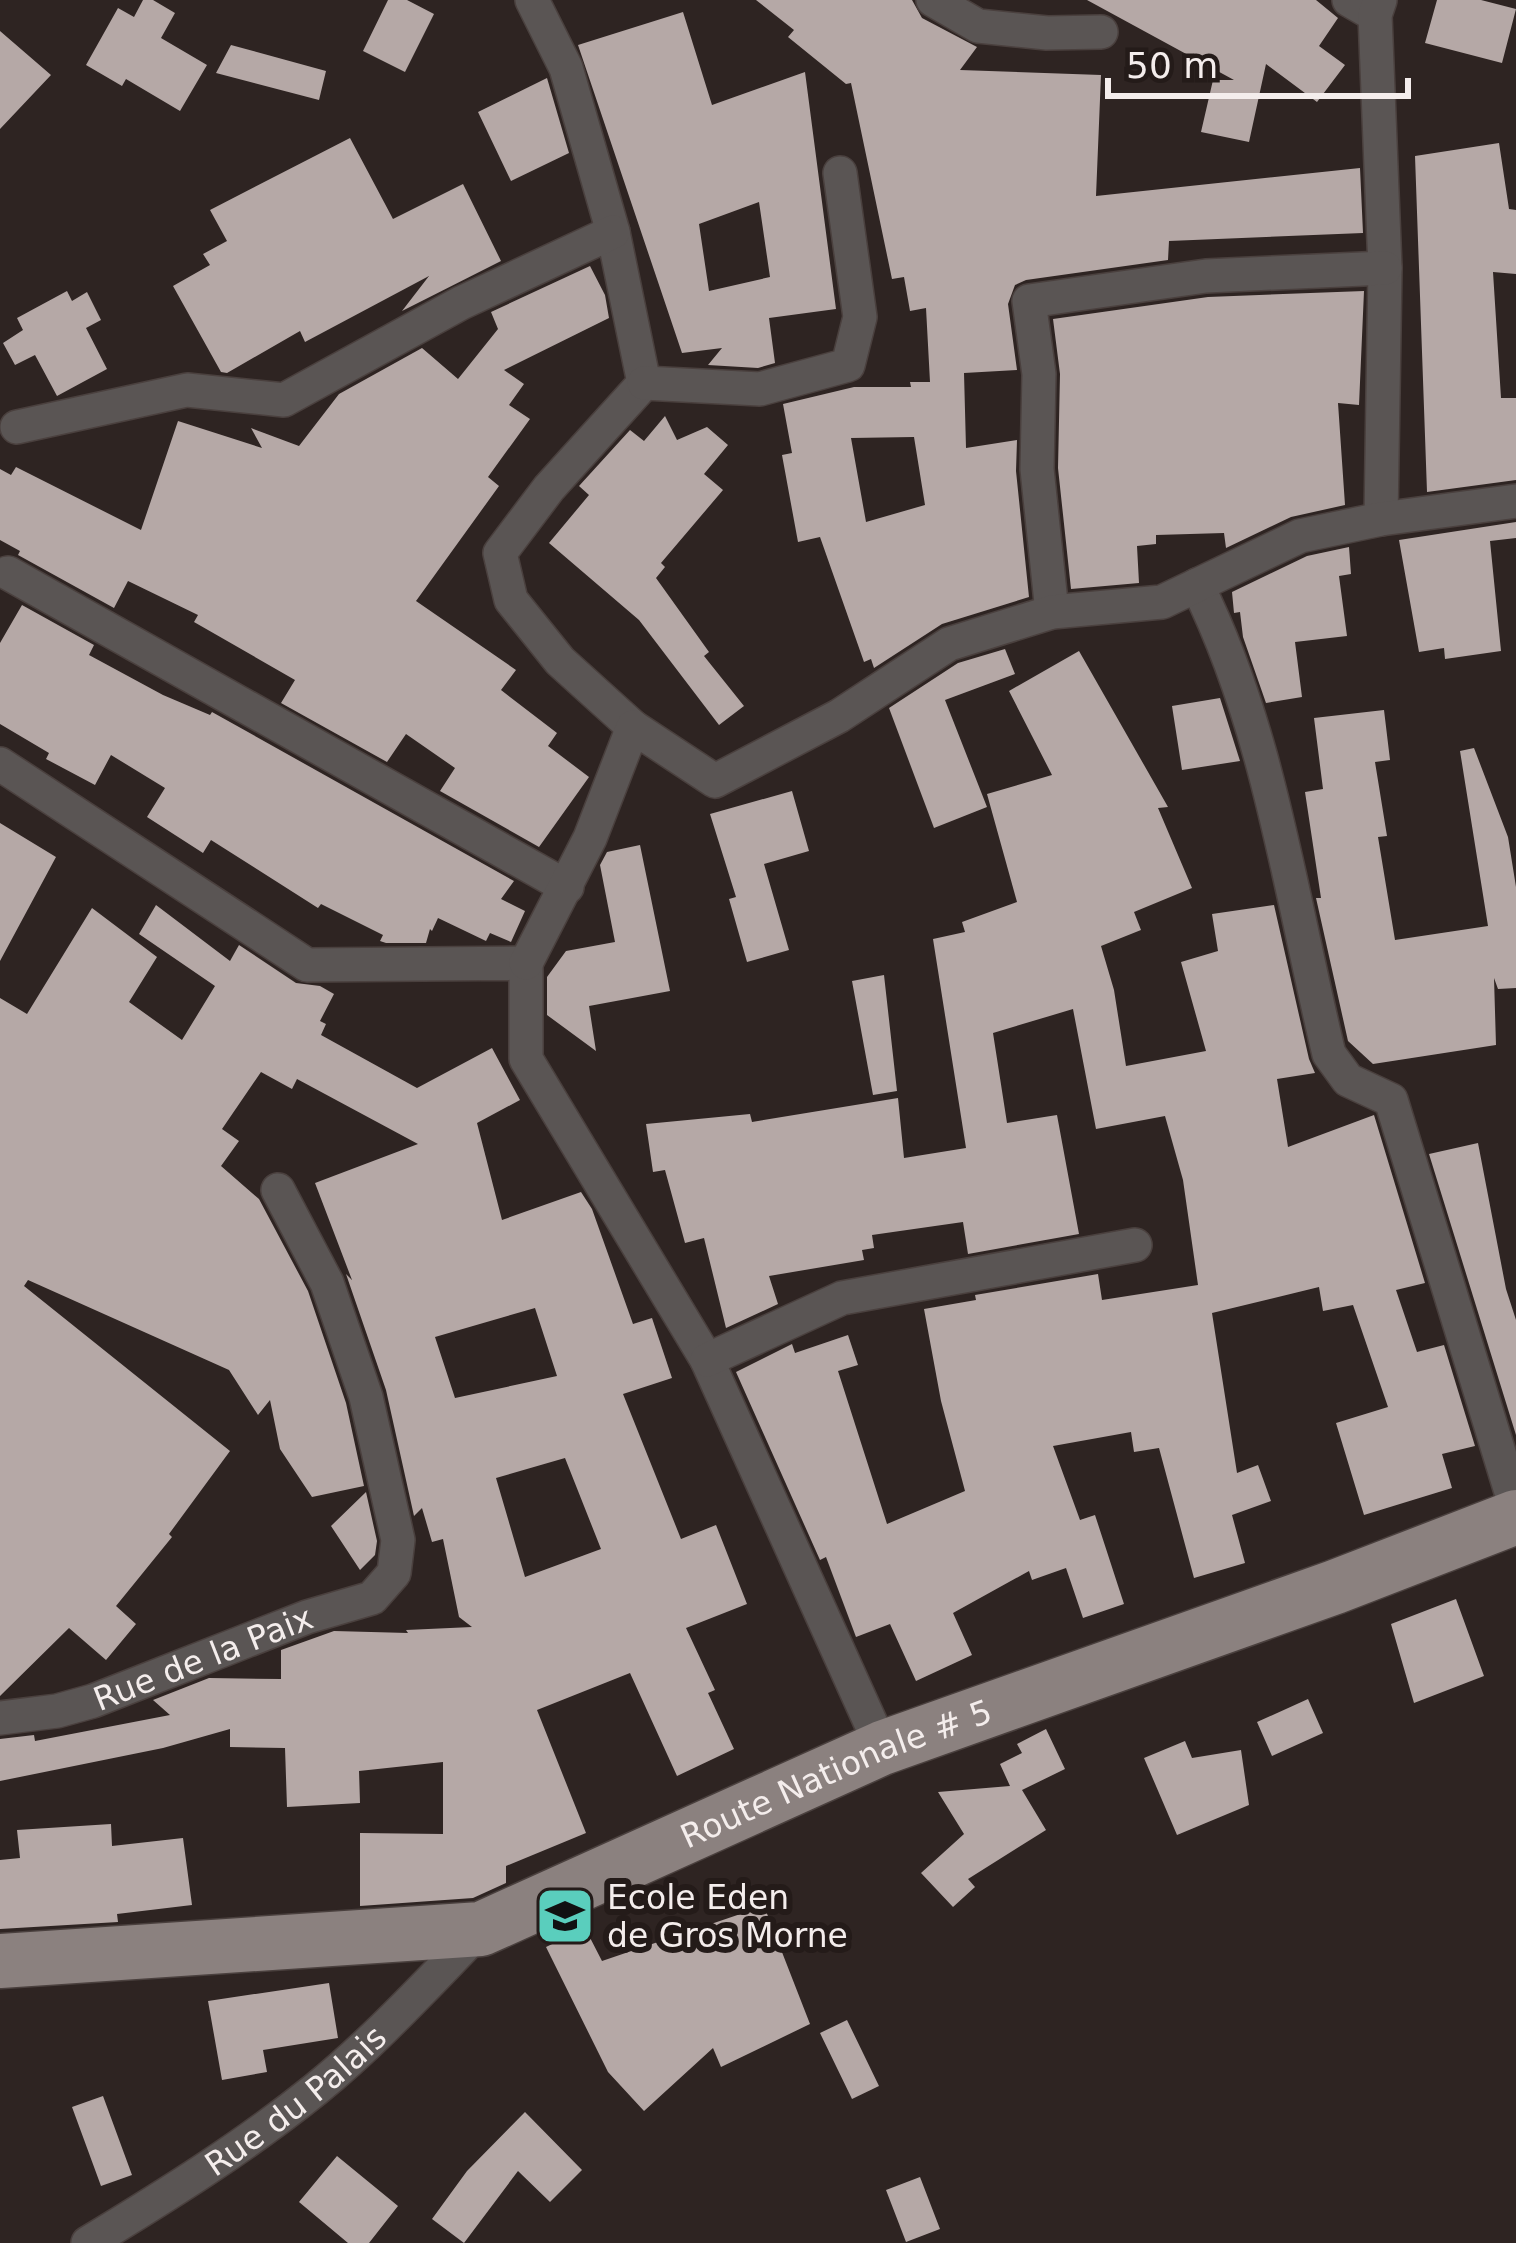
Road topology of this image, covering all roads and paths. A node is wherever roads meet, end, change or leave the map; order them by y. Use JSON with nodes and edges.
{"nodes":[{"id":1,"x":532,"y":0,"type":"edge"},
{"id":2,"x":934,"y":0,"type":"edge"},
{"id":3,"x":1368,"y":5,"type":"edge"},
{"id":4,"x":1101,"y":32,"type":"dead end"},
{"id":5,"x":840,"y":173,"type":"dead end"},
{"id":6,"x":613,"y":232,"type":"junction"},
{"id":7,"x":1385,"y":268,"type":"junction"},
{"id":8,"x":644,"y":383,"type":"junction"},
{"id":9,"x":17,"y":427,"type":"dead end"},
{"id":10,"x":1516,"y":502,"type":"edge"},
{"id":11,"x":1382,"y":519,"type":"junction"},
{"id":12,"x":8,"y":574,"type":"dead end"},
{"id":13,"x":1197,"y":585,"type":"junction"},
{"id":14,"x":1052,"y":612,"type":"junction"},
{"id":15,"x":632,"y":727,"type":"junction"},
{"id":16,"x":0,"y":764,"type":"edge"},
{"id":17,"x":567,"y":887,"type":"junction"},
{"id":18,"x":526,"y":963,"type":"junction"},
{"id":19,"x":278,"y":1190,"type":"dead end"},
{"id":20,"x":1135,"y":1245,"type":"dead end"},
{"id":21,"x":707,"y":1360,"type":"junction"},
{"id":22,"x":1516,"y":1508,"type":"edge"},
{"id":23,"x":1516,"y":1517,"type":"edge"},
{"id":24,"x":0,"y":1718,"type":"edge"},
{"id":25,"x":882,"y":1748,"type":"junction"},
{"id":26,"x":481,"y":1930,"type":"junction"},
{"id":27,"x":0,"y":1961,"type":"edge"},
{"id":28,"x":88,"y":2243,"type":"edge"}],
"edges":[{"from":1,"to":6,"type":"street"},
{"from":2,"to":4,"type":"street"},
{"from":3,"to":7,"type":"street"},
{"from":5,"to":8,"type":"street"},
{"from":6,"to":8,"type":"street"},
{"from":6,"to":9,"type":"street"},
{"from":7,"to":11,"type":"street"},
{"from":7,"to":14,"type":"street"},
{"from":8,"to":15,"type":"street"},
{"from":10,"to":11,"type":"street"},
{"from":11,"to":13,"type":"street"},
{"from":12,"to":17,"type":"street"},
{"from":13,"to":14,"type":"street"},
{"from":13,"to":22,"type":"street"},
{"from":14,"to":15,"type":"street"},
{"from":15,"to":17,"type":"street"},
{"from":16,"to":18,"type":"street"},
{"from":17,"to":18,"type":"street"},
{"from":18,"to":21,"type":"street"},
{"from":19,"to":24,"type":"street","name":"Rue de la Paix"},
{"from":20,"to":21,"type":"street"},
{"from":21,"to":25,"type":"street"},
{"from":23,"to":25,"type":"main road","name":"Route Nationale # 5"},
{"from":25,"to":26,"type":"main road","name":"Route Nationale # 5"},
{"from":26,"to":27,"type":"main road","name":"Route Nationale # 5"},
{"from":26,"to":28,"type":"street","name":"Rue du Palais"}]}
